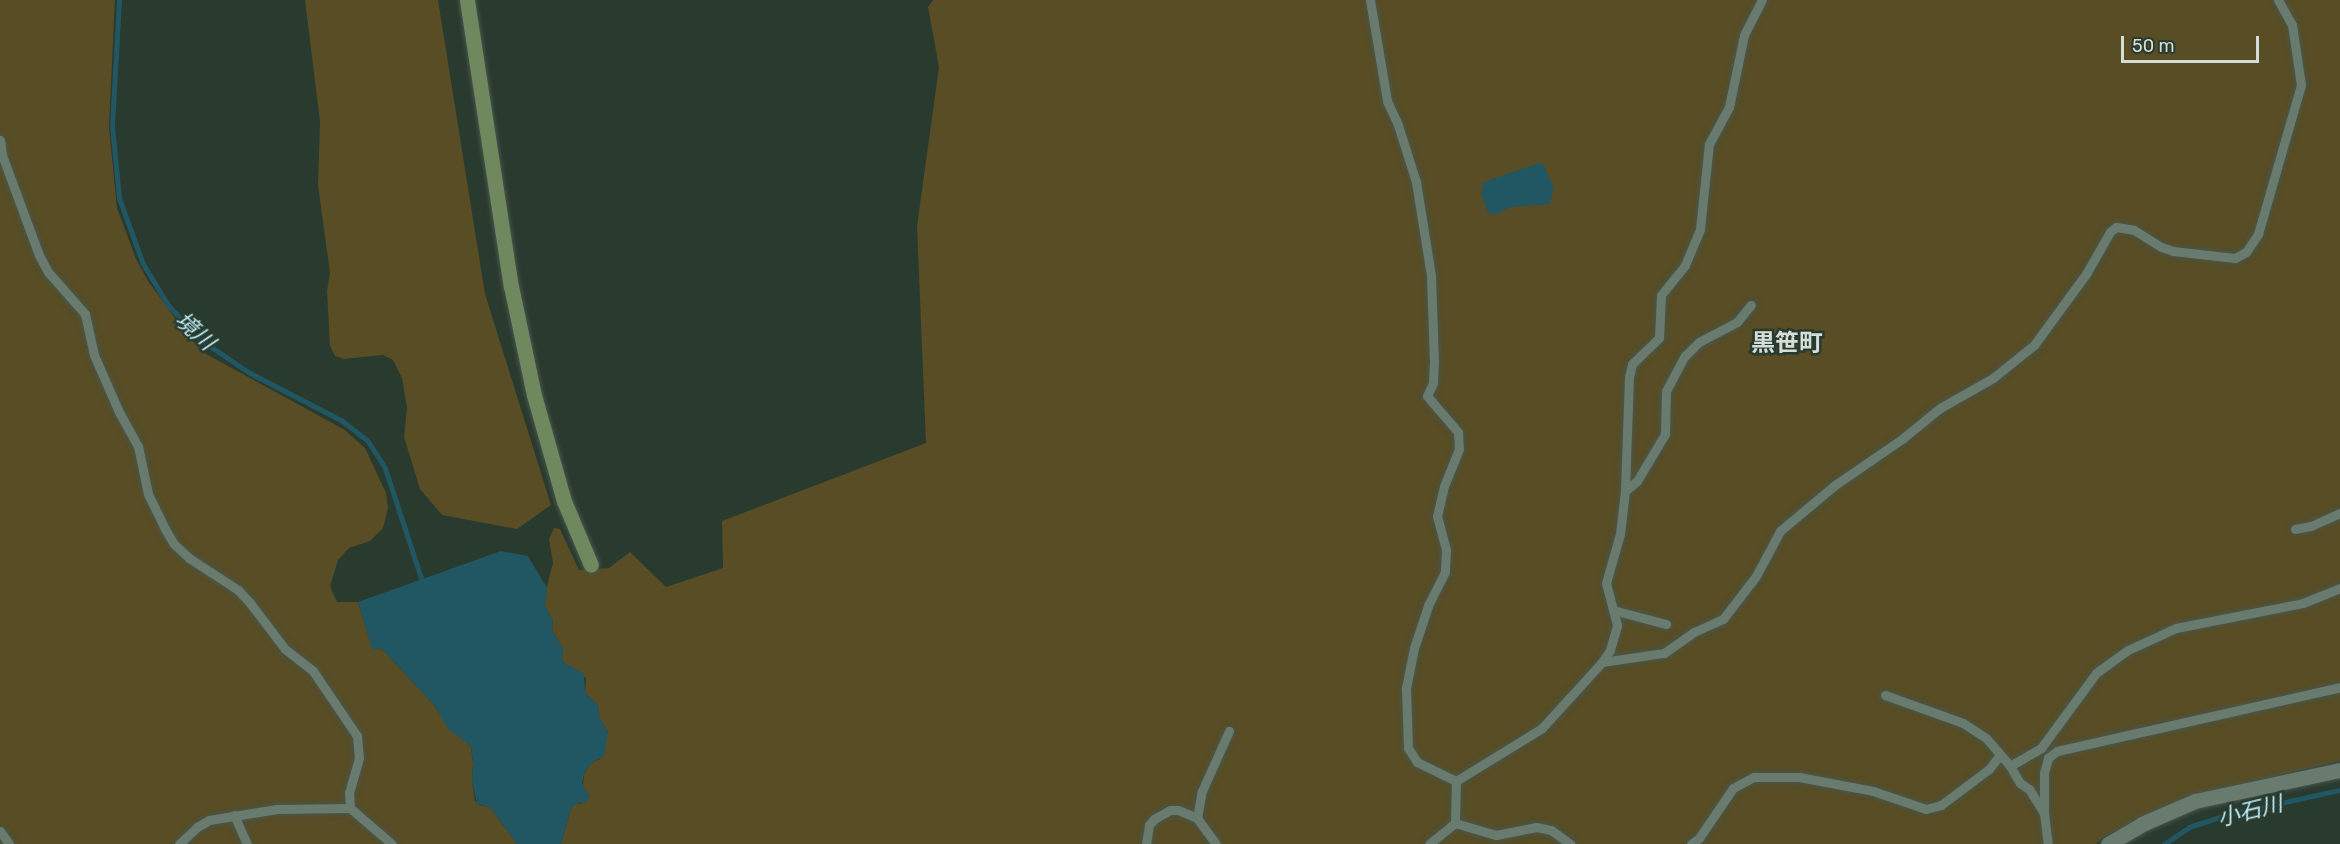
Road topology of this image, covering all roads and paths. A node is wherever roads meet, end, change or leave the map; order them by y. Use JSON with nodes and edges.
{"nodes":[{"id":1,"x":467,"y":0,"type":"edge"},
{"id":2,"x":1370,"y":0,"type":"edge"},
{"id":3,"x":1762,"y":0,"type":"edge"},
{"id":4,"x":2278,"y":0,"type":"edge"},
{"id":5,"x":0,"y":140,"type":"edge"},
{"id":6,"x":1750,"y":305,"type":"dead end"},
{"id":7,"x":1625,"y":491,"type":"junction"},
{"id":8,"x":2340,"y":514,"type":"edge"},
{"id":9,"x":2295,"y":529,"type":"dead end"},
{"id":10,"x":591,"y":565,"type":"dead end"},
{"id":11,"x":2340,"y":588,"type":"edge"},
{"id":12,"x":1613,"y":610,"type":"junction"},
{"id":13,"x":1666,"y":624,"type":"dead end"},
{"id":14,"x":1602,"y":662,"type":"junction"},
{"id":15,"x":2340,"y":687,"type":"edge"},
{"id":16,"x":1885,"y":695,"type":"dead end"},
{"id":17,"x":1229,"y":731,"type":"dead end"},
{"id":18,"x":2000,"y":755,"type":"junction"},
{"id":19,"x":2010,"y":766,"type":"junction"},
{"id":20,"x":2340,"y":770,"type":"edge"},
{"id":21,"x":1456,"y":781,"type":"junction"},
{"id":22,"x":350,"y":808,"type":"junction"},
{"id":23,"x":2044,"y":813,"type":"junction"},
{"id":24,"x":234,"y":814,"type":"junction"},
{"id":25,"x":1197,"y":819,"type":"junction"},
{"id":26,"x":1455,"y":822,"type":"junction"},
{"id":27,"x":0,"y":831,"type":"edge"},
{"id":28,"x":9,"y":844,"type":"edge"},
{"id":29,"x":179,"y":844,"type":"edge"},
{"id":30,"x":247,"y":844,"type":"edge"},
{"id":31,"x":392,"y":844,"type":"edge"},
{"id":32,"x":1146,"y":844,"type":"edge"},
{"id":33,"x":1216,"y":844,"type":"edge"},
{"id":34,"x":1429,"y":844,"type":"edge"},
{"id":35,"x":1570,"y":844,"type":"edge"},
{"id":36,"x":1691,"y":844,"type":"edge"},
{"id":37,"x":2048,"y":844,"type":"edge"},
{"id":38,"x":2108,"y":844,"type":"edge"}],
"edges":[{"from":1,"to":10,"type":"street"},
{"from":2,"to":21,"type":"lane"},
{"from":3,"to":7,"type":"lane"},
{"from":4,"to":14,"type":"lane"},
{"from":5,"to":22,"type":"lane"},
{"from":6,"to":7,"type":"lane"},
{"from":7,"to":12,"type":"lane"},
{"from":8,"to":9,"type":"lane"},
{"from":11,"to":19,"type":"lane"},
{"from":12,"to":13,"type":"lane"},
{"from":12,"to":14,"type":"lane"},
{"from":14,"to":21,"type":"lane"},
{"from":15,"to":23,"type":"lane"},
{"from":16,"to":18,"type":"lane"},
{"from":17,"to":25,"type":"lane"},
{"from":18,"to":19,"type":"lane"},
{"from":18,"to":36,"type":"lane"},
{"from":19,"to":23,"type":"lane"},
{"from":20,"to":38,"type":"street"},
{"from":21,"to":26,"type":"lane"},
{"from":22,"to":24,"type":"lane"},
{"from":22,"to":31,"type":"lane"},
{"from":23,"to":37,"type":"lane"},
{"from":24,"to":29,"type":"lane"},
{"from":24,"to":30,"type":"lane"},
{"from":25,"to":32,"type":"lane"},
{"from":25,"to":33,"type":"lane"},
{"from":26,"to":34,"type":"lane"},
{"from":26,"to":35,"type":"lane"},
{"from":27,"to":28,"type":"lane"}]}
